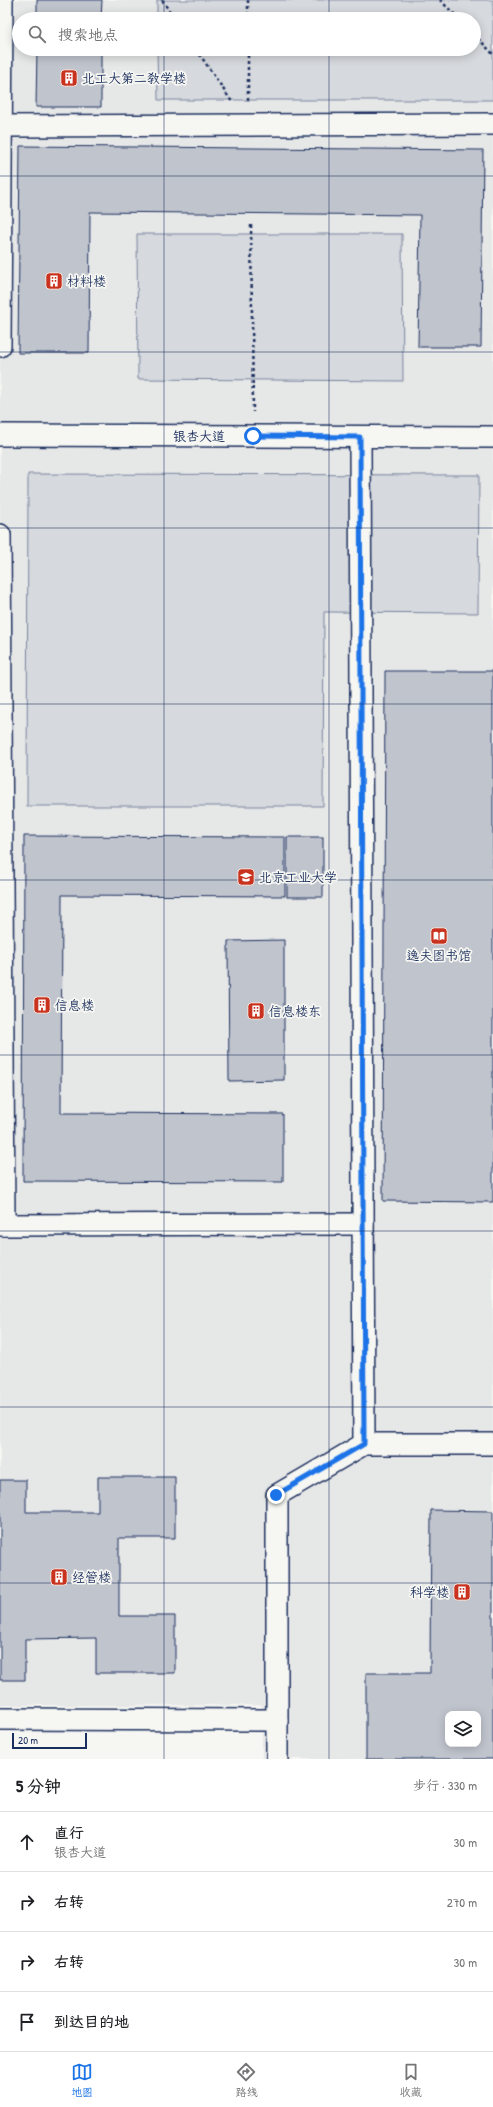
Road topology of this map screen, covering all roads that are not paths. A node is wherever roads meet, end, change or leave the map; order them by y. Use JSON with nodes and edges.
{"nodes":[{"id":1,"x":2,"y":0,"type":"edge"},
{"id":2,"x":493,"y":124,"type":"edge"},
{"id":3,"x":2,"y":126,"type":"junction"},
{"id":4,"x":0,"y":346,"type":"edge"},
{"id":5,"x":0,"y":435,"type":"edge"},
{"id":6,"x":360,"y":437,"type":"junction"},
{"id":7,"x":493,"y":437,"type":"edge"},
{"id":8,"x":0,"y":535,"type":"edge"},
{"id":9,"x":363,"y":1224,"type":"junction"},
{"id":10,"x":2,"y":1225,"type":"edge"},
{"id":11,"x":364,"y":1444,"type":"junction"},
{"id":12,"x":493,"y":1444,"type":"edge"},
{"id":13,"x":0,"y":1719,"type":"edge"},
{"id":14,"x":277,"y":1720,"type":"junction"},
{"id":15,"x":277,"y":1759,"type":"edge"}],
"edges":[{"from":1,"to":3,"type":"street"},
{"from":2,"to":3,"type":"street"},
{"from":3,"to":4,"type":"street"},
{"from":5,"to":6,"type":"street","name":"银杏大道"},
{"from":6,"to":7,"type":"street","name":"银杏大道"},
{"from":6,"to":9,"type":"street"},
{"from":8,"to":10,"type":"street"},
{"from":9,"to":10,"type":"street"},
{"from":9,"to":11,"type":"street"},
{"from":11,"to":12,"type":"street"},
{"from":11,"to":14,"type":"street"},
{"from":13,"to":14,"type":"street"},
{"from":14,"to":15,"type":"street"}]}
